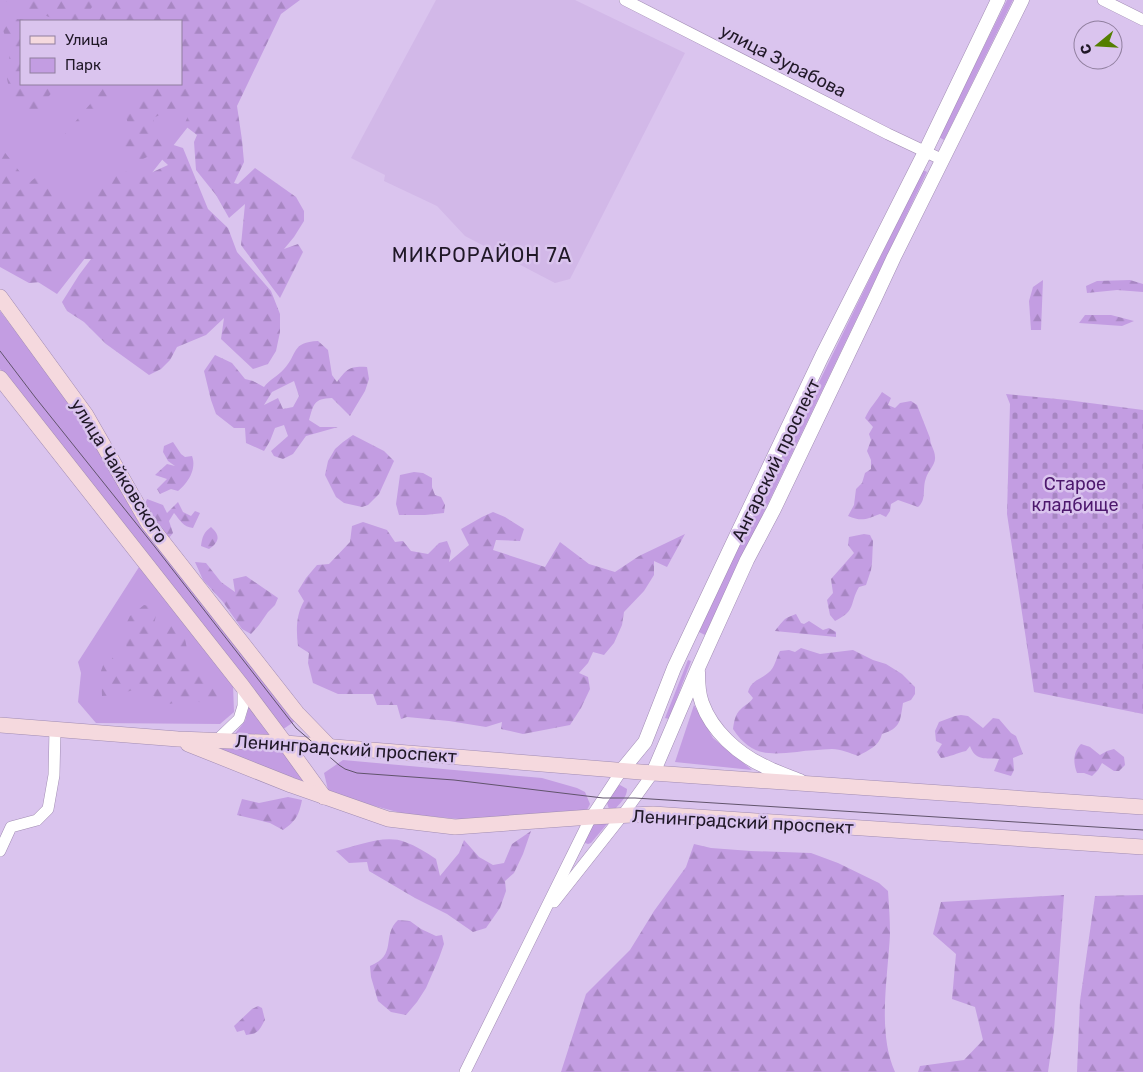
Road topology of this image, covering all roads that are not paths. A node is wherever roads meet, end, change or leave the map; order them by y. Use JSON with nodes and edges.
{"nodes":[{"id":1,"x":625,"y":0,"type":"edge"},
{"id":2,"x":998,"y":0,"type":"edge"},
{"id":3,"x":1022,"y":0,"type":"edge"},
{"id":4,"x":1103,"y":0,"type":"edge"},
{"id":5,"x":1143,"y":20,"type":"edge"},
{"id":6,"x":925,"y":152,"type":"junction"},
{"id":7,"x":943,"y":160,"type":"junction"},
{"id":8,"x":0,"y":297,"type":"edge"},
{"id":9,"x":0,"y":378,"type":"edge"},
{"id":10,"x":689,"y":634,"type":"junction"},
{"id":11,"x":709,"y":645,"type":"junction"},
{"id":12,"x":698,"y":668,"type":"junction"},
{"id":13,"x":243,"y":688,"type":"junction"},
{"id":14,"x":0,"y":725,"type":"edge"},
{"id":15,"x":55,"y":729,"type":"junction"},
{"id":16,"x":178,"y":739,"type":"junction"},
{"id":17,"x":216,"y":741,"type":"junction"},
{"id":18,"x":285,"y":743,"type":"junction"},
{"id":19,"x":329,"y":746,"type":"junction"},
{"id":20,"x":622,"y":770,"type":"junction"},
{"id":21,"x":652,"y":773,"type":"junction"},
{"id":22,"x":805,"y":783,"type":"junction"},
{"id":23,"x":324,"y":797,"type":"junction"},
{"id":24,"x":1143,"y":807,"type":"edge"},
{"id":25,"x":622,"y":816,"type":"junction"},
{"id":26,"x":591,"y":817,"type":"junction"},
{"id":27,"x":1143,"y":847,"type":"edge"},
{"id":28,"x":0,"y":850,"type":"edge"},
{"id":29,"x":540,"y":921,"type":"junction"},
{"id":30,"x":464,"y":1072,"type":"edge"}],
"edges":[{"from":1,"to":6,"type":"street","name":"улица Зурабова"},
{"from":2,"to":6,"type":"street","name":"Ангарский проспект"},
{"from":3,"to":7,"type":"street","name":"Ангарский проспект"},
{"from":4,"to":5,"type":"street"},
{"from":6,"to":7,"type":"street","name":"улица Зурабова"},
{"from":6,"to":10,"type":"street","name":"Ангарский проспект"},
{"from":7,"to":11,"type":"street","name":"Ангарский проспект"},
{"from":8,"to":19,"type":"main road","name":"улица Чайковского"},
{"from":9,"to":13,"type":"main road"},
{"from":10,"to":11,"type":"street"},
{"from":10,"to":20,"type":"street","name":"Ангарский проспект"},
{"from":11,"to":12,"type":"street","name":"Ангарский проспект"},
{"from":12,"to":21,"type":"street","name":"Ангарский проспект"},
{"from":12,"to":22,"type":"street"},
{"from":13,"to":17,"type":"street"},
{"from":13,"to":18,"type":"main road"},
{"from":14,"to":15,"type":"main road","name":"Ленинградский проспект"},
{"from":15,"to":16,"type":"main road","name":"Ленинградский проспект"},
{"from":15,"to":28,"type":"street"},
{"from":16,"to":17,"type":"main road","name":"Ленинградский проспект"},
{"from":16,"to":23,"type":"main road","name":"Ленинградский проспект"},
{"from":17,"to":18,"type":"main road","name":"Ленинградский проспект"},
{"from":18,"to":19,"type":"main road","name":"Ленинградский проспект"},
{"from":18,"to":23,"type":"main road"},
{"from":19,"to":20,"type":"main road","name":"Ленинградский проспект"},
{"from":20,"to":21,"type":"main road","name":"Ленинградский проспект"},
{"from":20,"to":26,"type":"street","name":"Ангарский проспект"},
{"from":21,"to":22,"type":"main road","name":"Ленинградский проспект"},
{"from":21,"to":25,"type":"street","name":"Ангарский проспект"},
{"from":22,"to":24,"type":"main road","name":"Ленинградский проспект"},
{"from":23,"to":26,"type":"main road","name":"Ленинградский проспект"},
{"from":25,"to":26,"type":"main road","name":"Ленинградский проспект"},
{"from":25,"to":27,"type":"main road","name":"Ленинградский проспект"},
{"from":25,"to":29,"type":"street","name":"Ангарский проспект"},
{"from":26,"to":29,"type":"street","name":"Ангарский проспект"},
{"from":29,"to":30,"type":"street","name":"Ангарский проспект"}]}
